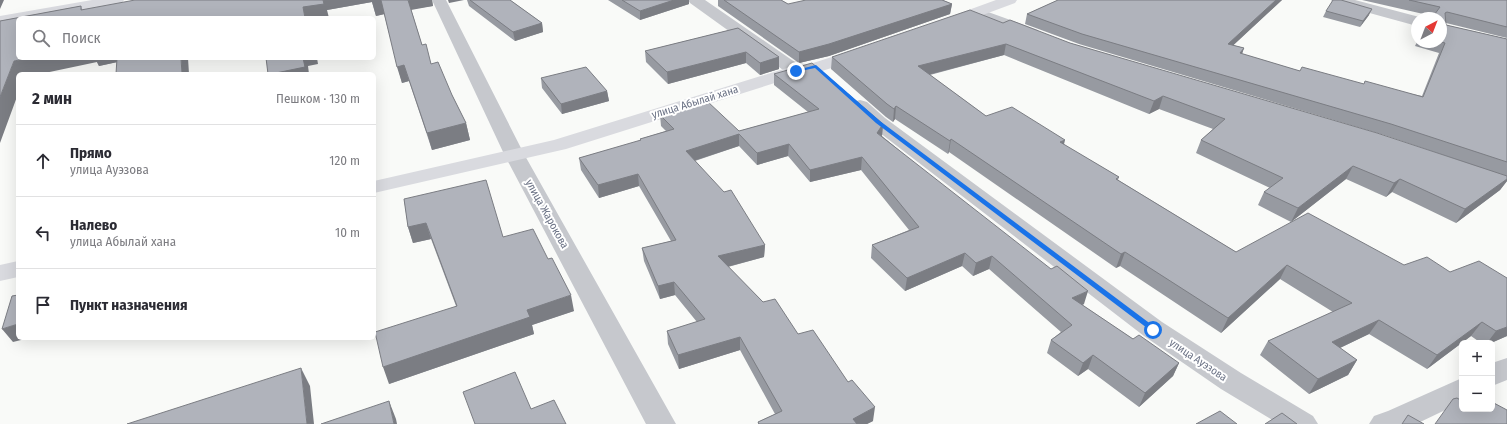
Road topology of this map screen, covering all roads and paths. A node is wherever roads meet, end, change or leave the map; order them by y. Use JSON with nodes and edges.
{"nodes":[{"id":1,"x":117,"y":0,"type":"edge"},
{"id":2,"x":439,"y":0,"type":"edge"},
{"id":3,"x":695,"y":0,"type":"edge"},
{"id":4,"x":1010,"y":0,"type":"edge"},
{"id":5,"x":1338,"y":0,"type":"edge"},
{"id":6,"x":977,"y":13,"type":"junction"},
{"id":7,"x":28,"y":16,"type":"edge"},
{"id":8,"x":16,"y":18,"type":"edge"},
{"id":9,"x":1411,"y":19,"type":"edge"},
{"id":10,"x":0,"y":21,"type":"edge"},
{"id":11,"x":932,"y":28,"type":"edge"},
{"id":12,"x":1051,"y":41,"type":"edge"},
{"id":13,"x":872,"y":48,"type":"edge"},
{"id":14,"x":806,"y":69,"type":"junction"},
{"id":15,"x":514,"y":154,"type":"junction"},
{"id":16,"x":376,"y":187,"type":"edge"},
{"id":17,"x":16,"y":270,"type":"edge"},
{"id":18,"x":0,"y":274,"type":"edge"},
{"id":19,"x":1507,"y":368,"type":"edge"},
{"id":20,"x":1495,"y":374,"type":"edge"},
{"id":21,"x":1459,"y":390,"type":"edge"},
{"id":22,"x":661,"y":424,"type":"edge"},
{"id":23,"x":1303,"y":424,"type":"edge"},
{"id":24,"x":1384,"y":424,"type":"edge"}],
"edges":[{"from":1,"to":7,"type":"street"},
{"from":2,"to":15,"type":"street","name":"улица Жарокова"},
{"from":3,"to":14,"type":"street","name":"улица Ауэзова"},
{"from":4,"to":6,"type":"street"},
{"from":5,"to":9,"type":"street"},
{"from":6,"to":11,"type":"street"},
{"from":6,"to":12,"type":"street"},
{"from":8,"to":10,"type":"street"},
{"from":13,"to":14,"type":"street","name":"улица Абылай хана"},
{"from":14,"to":15,"type":"street","name":"улица Абылай хана"},
{"from":14,"to":23,"type":"street","name":"улица Ауэзова"},
{"from":15,"to":16,"type":"street","name":"улица Абылай хана"},
{"from":15,"to":22,"type":"street","name":"улица Жарокова"},
{"from":17,"to":18,"type":"street"},
{"from":19,"to":20,"type":"street"},
{"from":21,"to":24,"type":"street"}]}
